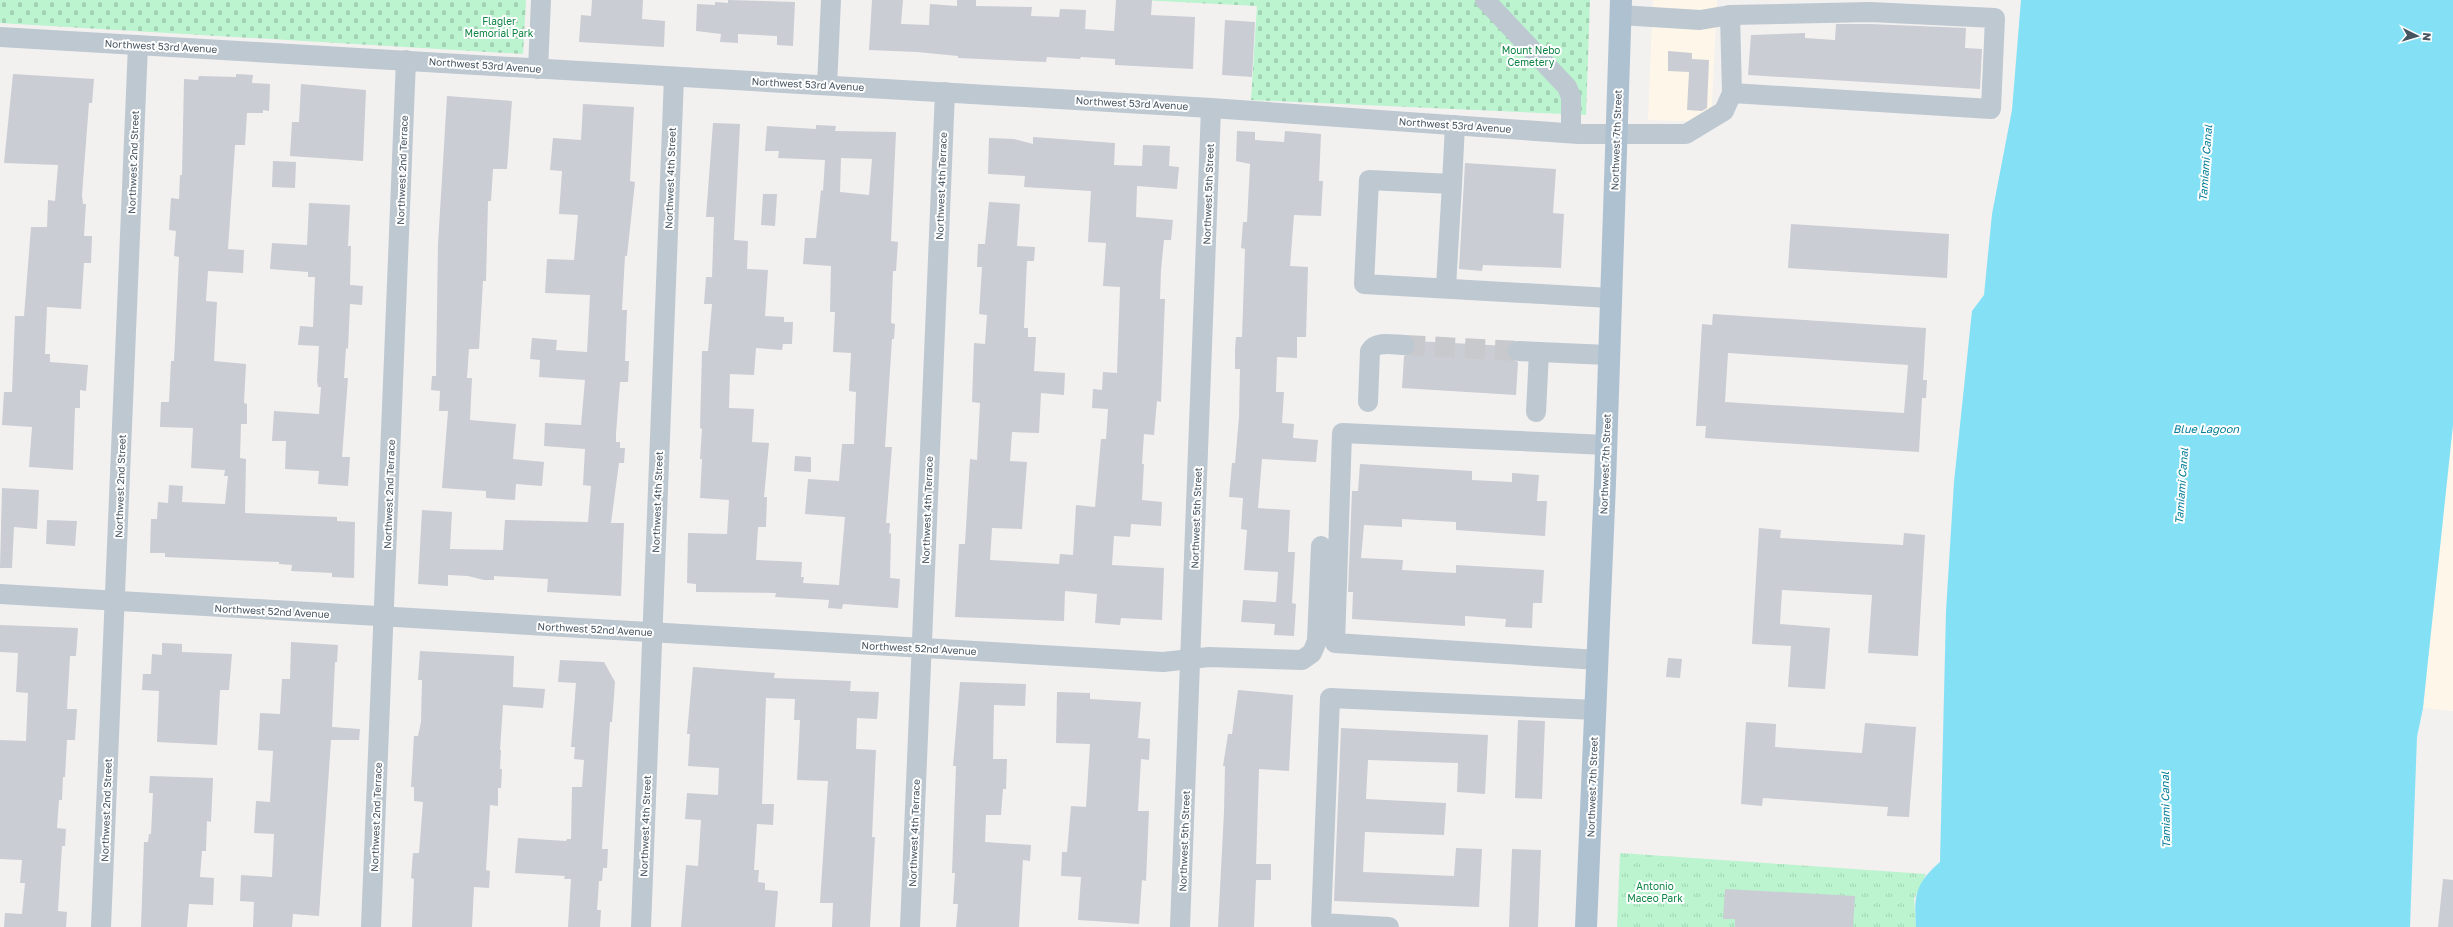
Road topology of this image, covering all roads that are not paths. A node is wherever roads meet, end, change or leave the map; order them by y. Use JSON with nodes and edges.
{"nodes":[{"id":1,"x":541,"y":0,"type":"edge"},
{"id":2,"x":831,"y":0,"type":"edge"},
{"id":3,"x":1485,"y":0,"type":"edge"},
{"id":4,"x":1621,"y":7,"type":"edge"},
{"id":5,"x":1730,"y":15,"type":"junction"},
{"id":6,"x":0,"y":37,"type":"edge"},
{"id":7,"x":138,"y":45,"type":"junction"},
{"id":8,"x":406,"y":60,"type":"junction"},
{"id":9,"x":538,"y":68,"type":"junction"},
{"id":10,"x":674,"y":77,"type":"junction"},
{"id":11,"x":828,"y":85,"type":"junction"},
{"id":12,"x":944,"y":92,"type":"junction"},
{"id":13,"x":1732,"y":93,"type":"junction"},
{"id":14,"x":1211,"y":108,"type":"junction"},
{"id":15,"x":1455,"y":125,"type":"junction"},
{"id":16,"x":1571,"y":133,"type":"junction"},
{"id":17,"x":1616,"y":134,"type":"junction"},
{"id":18,"x":1452,"y":184,"type":"junction"},
{"id":19,"x":1446,"y":287,"type":"junction"},
{"id":20,"x":1610,"y":298,"type":"junction"},
{"id":21,"x":1405,"y":345,"type":"tunnel mouth"},
{"id":22,"x":1518,"y":351,"type":"tunnel mouth"},
{"id":23,"x":1538,"y":352,"type":"junction"},
{"id":24,"x":1608,"y":355,"type":"junction"},
{"id":25,"x":1368,"y":402,"type":"dead end"},
{"id":26,"x":1536,"y":412,"type":"dead end"},
{"id":27,"x":1606,"y":445,"type":"junction"},
{"id":28,"x":1321,"y":546,"type":"dead end"},
{"id":29,"x":0,"y":594,"type":"edge"},
{"id":30,"x":115,"y":602,"type":"junction"},
{"id":31,"x":384,"y":616,"type":"junction"},
{"id":32,"x":652,"y":632,"type":"junction"},
{"id":33,"x":921,"y":648,"type":"junction"},
{"id":34,"x":1191,"y":659,"type":"junction"},
{"id":35,"x":1598,"y":660,"type":"junction"},
{"id":36,"x":1596,"y":710,"type":"junction"},
{"id":37,"x":101,"y":927,"type":"edge"},
{"id":38,"x":371,"y":927,"type":"edge"},
{"id":39,"x":641,"y":927,"type":"edge"},
{"id":40,"x":910,"y":927,"type":"edge"},
{"id":41,"x":1180,"y":927,"type":"edge"},
{"id":42,"x":1390,"y":927,"type":"edge"},
{"id":43,"x":1586,"y":927,"type":"edge"}],
"edges":[{"from":1,"to":9,"type":"street"},
{"from":2,"to":11,"type":"street"},
{"from":3,"to":16,"type":"street"},
{"from":4,"to":5,"type":"street"},
{"from":4,"to":17,"type":"main road","name":"Northwest 7th Street"},
{"from":5,"to":13,"type":"street"},
{"from":5,"to":13,"type":"street"},
{"from":6,"to":7,"type":"street","name":"Northwest 53rd Avenue"},
{"from":7,"to":8,"type":"street","name":"Northwest 53rd Avenue"},
{"from":7,"to":30,"type":"street","name":"Northwest 2nd Street"},
{"from":8,"to":9,"type":"street","name":"Northwest 53rd Avenue"},
{"from":8,"to":31,"type":"street","name":"Northwest 2nd Terrace"},
{"from":9,"to":10,"type":"street","name":"Northwest 53rd Avenue"},
{"from":10,"to":11,"type":"street","name":"Northwest 53rd Avenue"},
{"from":10,"to":32,"type":"street","name":"Northwest 4th Street"},
{"from":11,"to":12,"type":"street","name":"Northwest 53rd Avenue"},
{"from":12,"to":14,"type":"street","name":"Northwest 53rd Avenue"},
{"from":12,"to":33,"type":"street","name":"Northwest 4th Terrace"},
{"from":13,"to":17,"type":"street","name":"Northwest 53rd Avenue"},
{"from":14,"to":15,"type":"street","name":"Northwest 53rd Avenue"},
{"from":14,"to":34,"type":"street","name":"Northwest 5th Street"},
{"from":15,"to":16,"type":"street","name":"Northwest 53rd Avenue"},
{"from":15,"to":18,"type":"street"},
{"from":16,"to":17,"type":"street","name":"Northwest 53rd Avenue"},
{"from":17,"to":20,"type":"main road","name":"Northwest 7th Street"},
{"from":18,"to":19,"type":"street"},
{"from":18,"to":19,"type":"street"},
{"from":19,"to":20,"type":"street"},
{"from":20,"to":24,"type":"main road","name":"Northwest 7th Street"},
{"from":21,"to":25,"type":"street"},
{"from":22,"to":23,"type":"street"},
{"from":23,"to":24,"type":"street"},
{"from":23,"to":26,"type":"street"},
{"from":24,"to":27,"type":"main road","name":"Northwest 7th Street"},
{"from":27,"to":35,"type":"main road","name":"Northwest 7th Street"},
{"from":27,"to":35,"type":"street"},
{"from":28,"to":34,"type":"street","name":"Northwest 52nd Avenue"},
{"from":29,"to":30,"type":"street","name":"Northwest 52nd Avenue"},
{"from":30,"to":31,"type":"street","name":"Northwest 52nd Avenue"},
{"from":30,"to":37,"type":"street","name":"Northwest 2nd Street"},
{"from":31,"to":32,"type":"street","name":"Northwest 52nd Avenue"},
{"from":31,"to":38,"type":"street","name":"Northwest 2nd Terrace"},
{"from":32,"to":33,"type":"street","name":"Northwest 52nd Avenue"},
{"from":32,"to":39,"type":"street","name":"Northwest 4th Street"},
{"from":33,"to":34,"type":"street","name":"Northwest 52nd Avenue"},
{"from":33,"to":40,"type":"street","name":"Northwest 4th Terrace"},
{"from":34,"to":41,"type":"street","name":"Northwest 5th Street"},
{"from":35,"to":36,"type":"main road","name":"Northwest 7th Street"},
{"from":36,"to":42,"type":"street"},
{"from":36,"to":43,"type":"main road","name":"Northwest 7th Street"}]}
